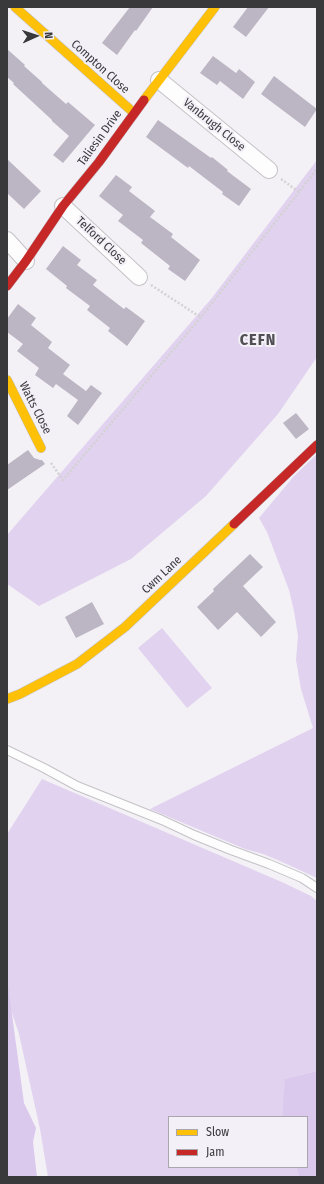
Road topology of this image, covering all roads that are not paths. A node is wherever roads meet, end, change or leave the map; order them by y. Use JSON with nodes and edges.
{"nodes":[{"id":1,"x":15,"y":7,"type":"edge"},
{"id":2,"x":215,"y":7,"type":"edge"},
{"id":3,"x":159,"y":80,"type":"junction"},
{"id":4,"x":134,"y":113,"type":"junction"},
{"id":5,"x":269,"y":170,"type":"dead end"},
{"id":6,"x":63,"y":206,"type":"junction"},
{"id":7,"x":7,"y":240,"type":"edge"},
{"id":8,"x":26,"y":261,"type":"junction"},
{"id":9,"x":139,"y":277,"type":"road end"},
{"id":10,"x":7,"y":286,"type":"edge"},
{"id":11,"x":7,"y":380,"type":"edge"},
{"id":12,"x":317,"y":445,"type":"edge"},
{"id":13,"x":41,"y":448,"type":"dead end"},
{"id":14,"x":7,"y":699,"type":"edge"},
{"id":15,"x":7,"y":750,"type":"edge"},
{"id":16,"x":317,"y":888,"type":"edge"}],
"edges":[{"from":1,"to":4,"type":"street","name":"Compton Close"},
{"from":2,"to":3,"type":"street","name":"Taliesin Drive"},
{"from":3,"to":4,"type":"street","name":"Taliesin Drive"},
{"from":3,"to":5,"type":"street","name":"Vanbrugh Close"},
{"from":4,"to":6,"type":"street","name":"Taliesin Drive"},
{"from":6,"to":8,"type":"street","name":"Taliesin Drive"},
{"from":6,"to":9,"type":"street","name":"Telford Close"},
{"from":7,"to":8,"type":"street"},
{"from":8,"to":10,"type":"street","name":"Taliesin Drive"},
{"from":11,"to":13,"type":"street","name":"Watts Close"},
{"from":12,"to":14,"type":"street","name":"Cwm Lane"},
{"from":15,"to":16,"type":"lane"}]}
